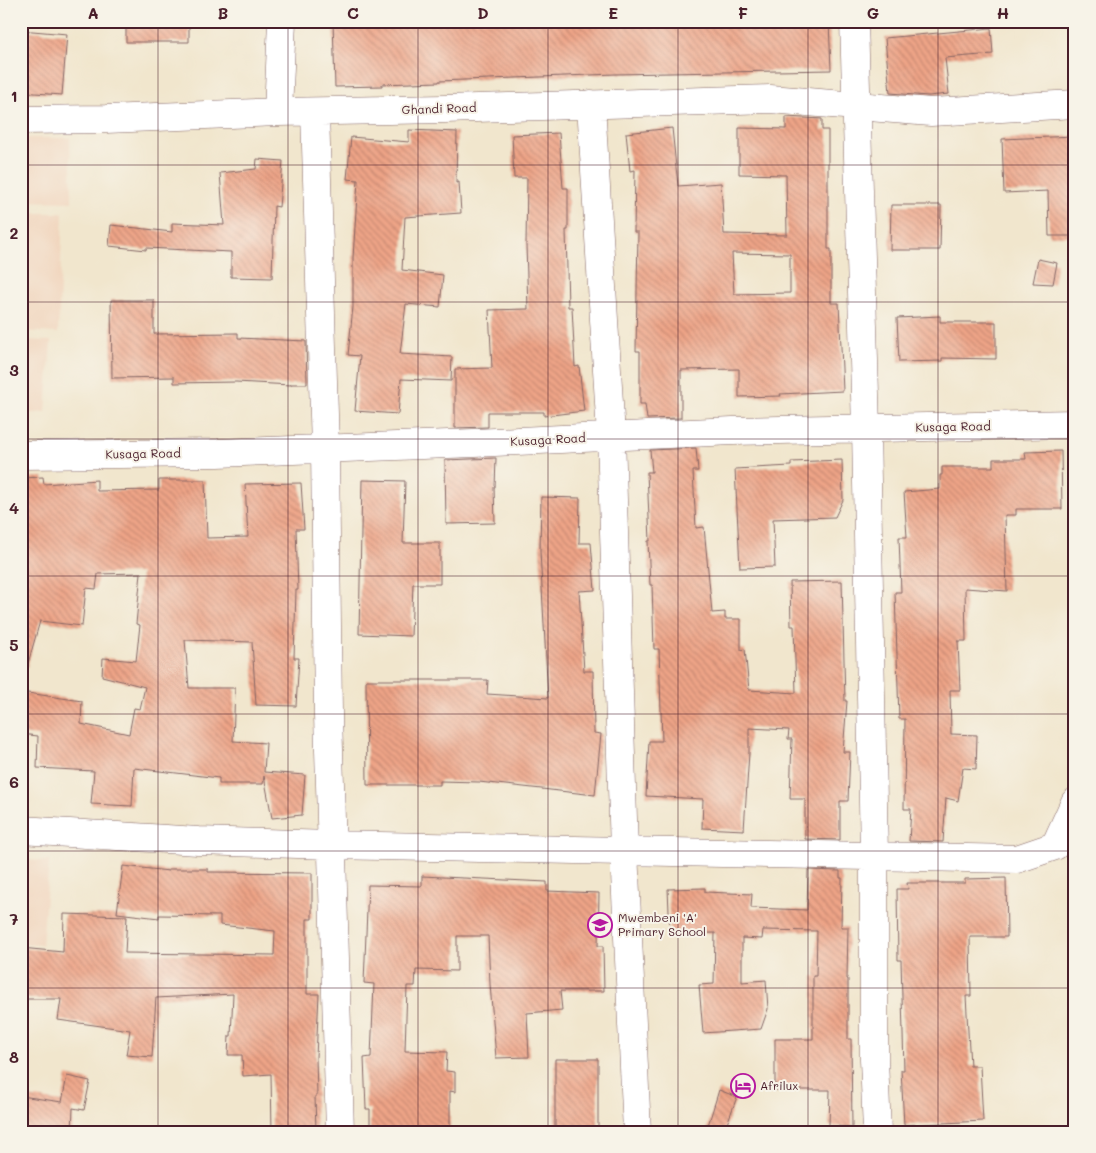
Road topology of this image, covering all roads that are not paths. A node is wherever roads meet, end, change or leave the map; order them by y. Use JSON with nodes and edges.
{"nodes":[{"id":1,"x":282,"y":21,"type":"edge"},
{"id":2,"x":854,"y":21,"type":"edge"},
{"id":3,"x":591,"y":104,"type":"junction"},
{"id":4,"x":1075,"y":104,"type":"edge"},
{"id":5,"x":856,"y":105,"type":"junction"},
{"id":6,"x":278,"y":112,"type":"junction"},
{"id":7,"x":315,"y":112,"type":"junction"},
{"id":8,"x":21,"y":120,"type":"edge"},
{"id":9,"x":1075,"y":424,"type":"edge"},
{"id":10,"x":866,"y":428,"type":"junction"},
{"id":11,"x":611,"y":436,"type":"junction"},
{"id":12,"x":325,"y":448,"type":"junction"},
{"id":13,"x":21,"y":455,"type":"edge"},
{"id":14,"x":1075,"y":802,"type":"edge"},
{"id":15,"x":21,"y":830,"type":"edge"},
{"id":16,"x":331,"y":845,"type":"junction"},
{"id":17,"x":624,"y":851,"type":"junction"},
{"id":18,"x":874,"y":856,"type":"junction"},
{"id":19,"x":340,"y":1132,"type":"edge"},
{"id":20,"x":637,"y":1132,"type":"edge"},
{"id":21,"x":877,"y":1132,"type":"edge"}],
"edges":[{"from":1,"to":6,"type":"street"},
{"from":2,"to":5,"type":"street"},
{"from":3,"to":5,"type":"street","name":"Ghandi Road"},
{"from":3,"to":7,"type":"street","name":"Ghandi Road"},
{"from":3,"to":11,"type":"street"},
{"from":4,"to":5,"type":"street","name":"Ghandi Road"},
{"from":5,"to":10,"type":"street"},
{"from":6,"to":7,"type":"street","name":"Ghandi Road"},
{"from":6,"to":8,"type":"street","name":"Ghandi Road"},
{"from":7,"to":12,"type":"street"},
{"from":9,"to":10,"type":"street","name":"Kusaga Road"},
{"from":10,"to":11,"type":"street","name":"Kusaga Road"},
{"from":10,"to":18,"type":"street"},
{"from":11,"to":12,"type":"street","name":"Kusaga Road"},
{"from":11,"to":17,"type":"street"},
{"from":12,"to":13,"type":"street","name":"Kusaga Road"},
{"from":12,"to":16,"type":"street"},
{"from":14,"to":18,"type":"street"},
{"from":15,"to":16,"type":"street"},
{"from":16,"to":17,"type":"street"},
{"from":16,"to":19,"type":"street"},
{"from":17,"to":18,"type":"street"},
{"from":17,"to":20,"type":"street"},
{"from":18,"to":21,"type":"street"}]}
